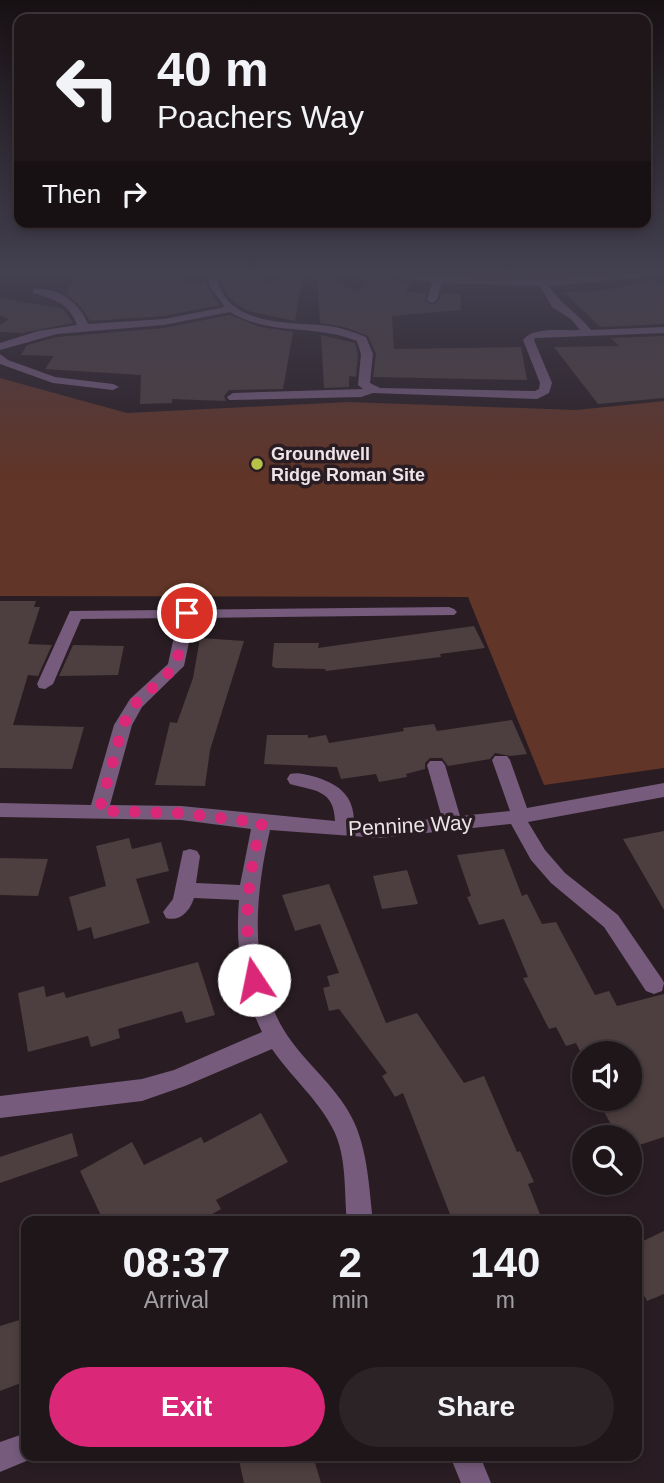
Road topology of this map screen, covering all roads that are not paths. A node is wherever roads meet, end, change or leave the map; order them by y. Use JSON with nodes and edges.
{"nodes":[{"id":1,"x":19,"y":340,"type":"edge"},
{"id":2,"x":362,"y":340,"type":"edge"},
{"id":3,"x":529,"y":340,"type":"edge"},
{"id":4,"x":0,"y":347,"type":"edge"},
{"id":5,"x":2,"y":360,"type":"edge"},
{"id":6,"x":113,"y":387,"type":"dead end"},
{"id":7,"x":371,"y":390,"type":"junction"},
{"id":8,"x":233,"y":397,"type":"dead end"},
{"id":9,"x":449,"y":612,"type":"dead end"},
{"id":10,"x":187,"y":613,"type":"junction"},
{"id":11,"x":45,"y":684,"type":"dead end"},
{"id":12,"x":501,"y":760,"type":"dead end"},
{"id":13,"x":436,"y":765,"type":"dead end"},
{"id":14,"x":296,"y":779,"type":"dead end"},
{"id":15,"x":664,"y":790,"type":"edge"},
{"id":16,"x":0,"y":810,"type":"edge"},
{"id":17,"x":99,"y":811,"type":"junction"},
{"id":18,"x":518,"y":816,"type":"junction"},
{"id":19,"x":262,"y":823,"type":"junction"},
{"id":20,"x":453,"y":825,"type":"junction"},
{"id":21,"x":344,"y":830,"type":"junction"},
{"id":22,"x":190,"y":856,"type":"dead end"},
{"id":23,"x":185,"y":890,"type":"junction"},
{"id":24,"x":249,"y":892,"type":"junction"},
{"id":25,"x":173,"y":912,"type":"dead end"},
{"id":26,"x":654,"y":985,"type":"dead end"},
{"id":27,"x":276,"y":1037,"type":"junction"},
{"id":28,"x":0,"y":1107,"type":"edge"},
{"id":29,"x":359,"y":1216,"type":"edge"},
{"id":30,"x":21,"y":1449,"type":"edge"},
{"id":31,"x":0,"y":1457,"type":"edge"},
{"id":32,"x":467,"y":1461,"type":"edge"},
{"id":33,"x":476,"y":1483,"type":"edge"}],
"edges":[{"from":1,"to":4,"type":"street"},
{"from":2,"to":7,"type":"street"},
{"from":3,"to":7,"type":"street"},
{"from":5,"to":6,"type":"street"},
{"from":7,"to":8,"type":"street"},
{"from":9,"to":10,"type":"street"},
{"from":10,"to":11,"type":"street"},
{"from":10,"to":17,"type":"street"},
{"from":12,"to":18,"type":"street"},
{"from":13,"to":20,"type":"street"},
{"from":14,"to":21,"type":"street"},
{"from":15,"to":18,"type":"street","name":"Pennine Way"},
{"from":16,"to":17,"type":"street","name":"Pennine Way"},
{"from":17,"to":19,"type":"street","name":"Pennine Way"},
{"from":18,"to":20,"type":"street","name":"Pennine Way"},
{"from":18,"to":26,"type":"street"},
{"from":19,"to":21,"type":"street","name":"Pennine Way"},
{"from":19,"to":24,"type":"street"},
{"from":20,"to":21,"type":"street","name":"Pennine Way"},
{"from":22,"to":23,"type":"street"},
{"from":23,"to":24,"type":"street"},
{"from":23,"to":25,"type":"street"},
{"from":24,"to":27,"type":"street"},
{"from":27,"to":28,"type":"street"},
{"from":27,"to":29,"type":"street"},
{"from":30,"to":31,"type":"street"},
{"from":32,"to":33,"type":"street"}]}
